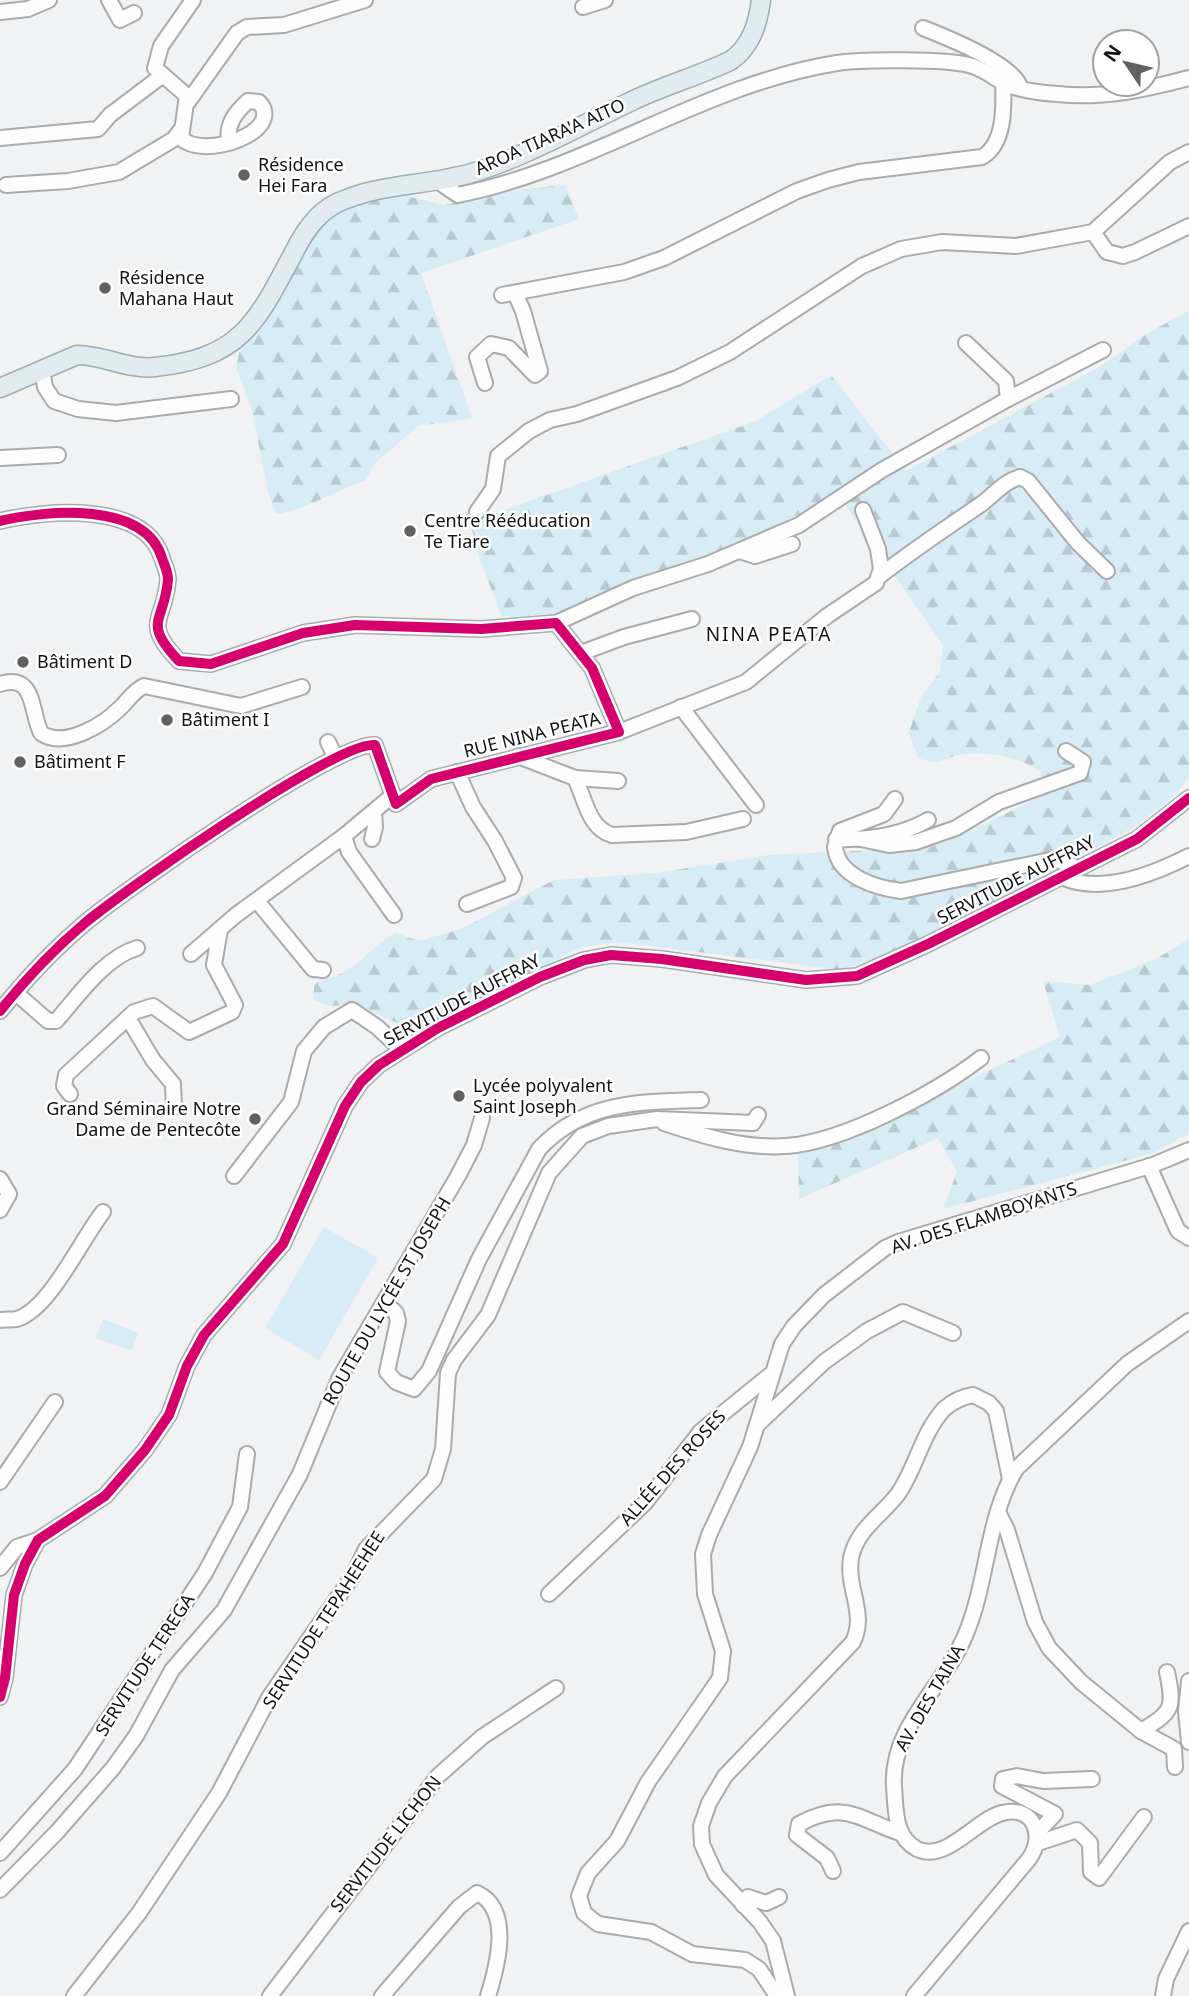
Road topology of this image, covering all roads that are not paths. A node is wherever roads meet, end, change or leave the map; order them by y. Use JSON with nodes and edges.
{"nodes":[{"id":1,"x":49,"y":0,"type":"edge"},
{"id":2,"x":108,"y":0,"type":"edge"},
{"id":3,"x":194,"y":0,"type":"edge"},
{"id":4,"x":365,"y":0,"type":"edge"},
{"id":5,"x":605,"y":0,"type":"edge"},
{"id":6,"x":761,"y":0,"type":"edge"},
{"id":7,"x":583,"y":7,"type":"dead end"},
{"id":8,"x":0,"y":12,"type":"edge"},
{"id":9,"x":134,"y":13,"type":"dead end"},
{"id":10,"x":923,"y":28,"type":"dead end"},
{"id":11,"x":163,"y":75,"type":"junction"},
{"id":12,"x":1189,"y":78,"type":"edge"},
{"id":13,"x":1003,"y":83,"type":"junction"},
{"id":14,"x":1020,"y":87,"type":"junction"},
{"id":15,"x":188,"y":102,"type":"junction"},
{"id":16,"x":180,"y":131,"type":"junction"},
{"id":17,"x":0,"y":138,"type":"edge"},
{"id":18,"x":229,"y":141,"type":"dead end"},
{"id":19,"x":1189,"y":152,"type":"edge"},
{"id":20,"x":436,"y":180,"type":"junction"},
{"id":21,"x":6,"y":186,"type":"dead end"},
{"id":22,"x":1189,"y":226,"type":"edge"},
{"id":23,"x":1093,"y":232,"type":"junction"},
{"id":24,"x":966,"y":343,"type":"dead end"},
{"id":25,"x":1103,"y":350,"type":"dead end"},
{"id":26,"x":41,"y":370,"type":"junction"},
{"id":27,"x":485,"y":383,"type":"dead end"},
{"id":28,"x":0,"y":388,"type":"edge"},
{"id":29,"x":231,"y":399,"type":"dead end"},
{"id":30,"x":1008,"y":399,"type":"junction"},
{"id":31,"x":58,"y":455,"type":"dead end"},
{"id":32,"x":0,"y":458,"type":"edge"},
{"id":33,"x":863,"y":510,"type":"dead end"},
{"id":34,"x":477,"y":512,"type":"dead end"},
{"id":35,"x":0,"y":521,"type":"edge"},
{"id":36,"x":792,"y":544,"type":"dead end"},
{"id":37,"x":740,"y":551,"type":"junction"},
{"id":38,"x":1107,"y":571,"type":"dead end"},
{"id":39,"x":881,"y":575,"type":"junction"},
{"id":40,"x":692,"y":619,"type":"dead end"},
{"id":41,"x":556,"y":623,"type":"junction"},
{"id":42,"x":581,"y":653,"type":"junction"},
{"id":43,"x":0,"y":684,"type":"edge"},
{"id":44,"x":302,"y":687,"type":"dead end"},
{"id":45,"x":681,"y":707,"type":"junction"},
{"id":46,"x":619,"y":732,"type":"junction"},
{"id":47,"x":328,"y":742,"type":"dead end"},
{"id":48,"x":1066,"y":751,"type":"dead end"},
{"id":49,"x":518,"y":756,"type":"junction"},
{"id":50,"x":336,"y":758,"type":"junction"},
{"id":51,"x":457,"y":772,"type":"junction"},
{"id":52,"x":575,"y":778,"type":"junction"},
{"id":53,"x":618,"y":781,"type":"dead end"},
{"id":54,"x":393,"y":795,"type":"junction"},
{"id":55,"x":895,"y":799,"type":"dead end"},
{"id":56,"x":1189,"y":799,"type":"edge"},
{"id":57,"x":756,"y":805,"type":"dead end"},
{"id":58,"x":374,"y":813,"type":"junction"},
{"id":59,"x":743,"y":819,"type":"dead end"},
{"id":60,"x":928,"y":820,"type":"dead end"},
{"id":61,"x":344,"y":836,"type":"junction"},
{"id":62,"x":372,"y":839,"type":"dead end"},
{"id":63,"x":836,"y":839,"type":"junction"},
{"id":64,"x":861,"y":839,"type":"junction"},
{"id":65,"x":1189,"y":856,"type":"edge"},
{"id":66,"x":1078,"y":868,"type":"junction"},
{"id":67,"x":1062,"y":877,"type":"junction"},
{"id":68,"x":257,"y":901,"type":"junction"},
{"id":69,"x":467,"y":904,"type":"dead end"},
{"id":70,"x":394,"y":915,"type":"dead end"},
{"id":71,"x":220,"y":929,"type":"junction"},
{"id":72,"x":137,"y":948,"type":"dead end"},
{"id":73,"x":191,"y":954,"type":"dead end"},
{"id":74,"x":323,"y":970,"type":"dead end"},
{"id":75,"x":16,"y":993,"type":"junction"},
{"id":76,"x":0,"y":1011,"type":"edge"},
{"id":77,"x":128,"y":1017,"type":"junction"},
{"id":78,"x":401,"y":1049,"type":"junction"},
{"id":79,"x":981,"y":1058,"type":"dead end"},
{"id":80,"x":70,"y":1094,"type":"dead end"},
{"id":81,"x":701,"y":1100,"type":"dead end"},
{"id":82,"x":174,"y":1107,"type":"dead end"},
{"id":83,"x":758,"y":1115,"type":"dead end"},
{"id":84,"x":482,"y":1118,"type":"dead end"},
{"id":85,"x":653,"y":1119,"type":"junction"},
{"id":86,"x":1189,"y":1150,"type":"edge"},
{"id":87,"x":1149,"y":1166,"type":"junction"},
{"id":88,"x":234,"y":1175,"type":"dead end"},
{"id":89,"x":0,"y":1180,"type":"edge"},
{"id":90,"x":0,"y":1210,"type":"edge"},
{"id":91,"x":103,"y":1212,"type":"dead end"},
{"id":92,"x":1189,"y":1238,"type":"edge"},
{"id":93,"x":384,"y":1302,"type":"junction"},
{"id":94,"x":0,"y":1320,"type":"edge"},
{"id":95,"x":1188,"y":1327,"type":"edge"},
{"id":96,"x":953,"y":1333,"type":"dead end"},
{"id":97,"x":770,"y":1376,"type":"junction"},
{"id":98,"x":55,"y":1402,"type":"dead end"},
{"id":99,"x":757,"y":1425,"type":"junction"},
{"id":100,"x":247,"y":1454,"type":"dead end"},
{"id":101,"x":1010,"y":1479,"type":"junction"},
{"id":102,"x":0,"y":1482,"type":"edge"},
{"id":103,"x":999,"y":1514,"type":"junction"},
{"id":104,"x":38,"y":1540,"type":"junction"},
{"id":105,"x":0,"y":1568,"type":"edge"},
{"id":106,"x":549,"y":1594,"type":"dead end"},
{"id":107,"x":5,"y":1640,"type":"edge"},
{"id":108,"x":1167,"y":1672,"type":"dead end"},
{"id":109,"x":1189,"y":1681,"type":"edge"},
{"id":110,"x":556,"y":1688,"type":"dead end"},
{"id":111,"x":0,"y":1697,"type":"edge"},
{"id":112,"x":1141,"y":1731,"type":"junction"},
{"id":113,"x":1189,"y":1739,"type":"edge"},
{"id":114,"x":1175,"y":1767,"type":"dead end"},
{"id":115,"x":1092,"y":1779,"type":"dead end"},
{"id":116,"x":1144,"y":1817,"type":"dead end"},
{"id":117,"x":900,"y":1833,"type":"junction"},
{"id":118,"x":1038,"y":1838,"type":"junction"},
{"id":119,"x":0,"y":1853,"type":"edge"},
{"id":120,"x":833,"y":1871,"type":"dead end"},
{"id":121,"x":0,"y":1890,"type":"edge"},
{"id":122,"x":779,"y":1897,"type":"dead end"},
{"id":123,"x":743,"y":1905,"type":"junction"},
{"id":124,"x":1189,"y":1931,"type":"edge"},
{"id":125,"x":74,"y":1996,"type":"edge"},
{"id":126,"x":270,"y":1996,"type":"edge"},
{"id":127,"x":382,"y":1996,"type":"edge"},
{"id":128,"x":488,"y":1996,"type":"edge"},
{"id":129,"x":777,"y":1996,"type":"edge"},
{"id":130,"x":788,"y":1996,"type":"edge"},
{"id":131,"x":914,"y":1996,"type":"edge"},
{"id":132,"x":1164,"y":1996,"type":"edge"}],
"edges":[{"from":1,"to":8,"type":"street"},
{"from":2,"to":9,"type":"street"},
{"from":3,"to":11,"type":"street"},
{"from":4,"to":15,"type":"street"},
{"from":5,"to":7,"type":"street"},
{"from":6,"to":20,"type":"main road","name":"AROA TIARA'A AITO"},
{"from":10,"to":14,"type":"street"},
{"from":11,"to":15,"type":"street"},
{"from":11,"to":17,"type":"street"},
{"from":12,"to":14,"type":"street"},
{"from":13,"to":14,"type":"street"},
{"from":13,"to":20,"type":"street"},
{"from":13,"to":27,"type":"street"},
{"from":15,"to":16,"type":"street"},
{"from":16,"to":18,"type":"street"},
{"from":16,"to":21,"type":"street"},
{"from":19,"to":23,"type":"street"},
{"from":20,"to":26,"type":"main road","name":"AROA TIARA'A AITO"},
{"from":22,"to":23,"type":"street"},
{"from":23,"to":34,"type":"street"},
{"from":24,"to":30,"type":"street"},
{"from":25,"to":30,"type":"street"},
{"from":26,"to":28,"type":"main road","name":"AROA TIARA'A AITO"},
{"from":26,"to":29,"type":"street"},
{"from":30,"to":37,"type":"street"},
{"from":31,"to":32,"type":"street"},
{"from":33,"to":39,"type":"street"},
{"from":35,"to":41,"type":"street"},
{"from":36,"to":37,"type":"street"},
{"from":37,"to":41,"type":"street"},
{"from":38,"to":39,"type":"street"},
{"from":39,"to":45,"type":"street"},
{"from":40,"to":42,"type":"street"},
{"from":41,"to":42,"type":"street","name":"RUE NINA PEATA"},
{"from":42,"to":46,"type":"street","name":"RUE NINA PEATA"},
{"from":43,"to":44,"type":"street"},
{"from":45,"to":46,"type":"street"},
{"from":45,"to":57,"type":"street"},
{"from":46,"to":49,"type":"street","name":"RUE NINA PEATA"},
{"from":47,"to":50,"type":"street"},
{"from":48,"to":64,"type":"street"},
{"from":49,"to":51,"type":"street","name":"RUE NINA PEATA"},
{"from":49,"to":52,"type":"street"},
{"from":50,"to":54,"type":"street"},
{"from":50,"to":75,"type":"street"},
{"from":51,"to":54,"type":"street","name":"RUE NINA PEATA"},
{"from":51,"to":69,"type":"street"},
{"from":52,"to":53,"type":"street"},
{"from":52,"to":59,"type":"street"},
{"from":54,"to":58,"type":"street"},
{"from":55,"to":63,"type":"street"},
{"from":56,"to":66,"type":"street","name":"SERVITUDE AUFFRAY"},
{"from":58,"to":61,"type":"street"},
{"from":58,"to":62,"type":"street"},
{"from":60,"to":64,"type":"street"},
{"from":61,"to":68,"type":"street"},
{"from":61,"to":70,"type":"street"},
{"from":63,"to":64,"type":"street"},
{"from":63,"to":66,"type":"street"},
{"from":65,"to":67,"type":"street"},
{"from":66,"to":67,"type":"street","name":"SERVITUDE AUFFRAY"},
{"from":67,"to":78,"type":"street","name":"SERVITUDE AUFFRAY"},
{"from":68,"to":71,"type":"street"},
{"from":68,"to":74,"type":"street"},
{"from":71,"to":73,"type":"street"},
{"from":71,"to":77,"type":"street"},
{"from":72,"to":75,"type":"street"},
{"from":75,"to":76,"type":"street"},
{"from":77,"to":80,"type":"street"},
{"from":77,"to":82,"type":"street"},
{"from":78,"to":88,"type":"street"},
{"from":78,"to":104,"type":"street","name":"SERVITUDE AUFFRAY"},
{"from":79,"to":85,"type":"street"},
{"from":81,"to":93,"type":"street"},
{"from":83,"to":85,"type":"street","name":"SERVITUDE TEPAHEEHEE"},
{"from":84,"to":93,"type":"street","name":"ROUTE DU LYCÉE ST JOSEPH"},
{"from":85,"to":125,"type":"street","name":"SERVITUDE TEPAHEEHEE"},
{"from":86,"to":87,"type":"street","name":"AV. DES FLAMBOYANTS"},
{"from":87,"to":92,"type":"street"},
{"from":87,"to":97,"type":"street","name":"AV. DES FLAMBOYANTS"},
{"from":89,"to":90,"type":"street"},
{"from":91,"to":94,"type":"street"},
{"from":93,"to":121,"type":"street","name":"ROUTE DU LYCÉE ST JOSEPH"},
{"from":95,"to":101,"type":"street","name":"AV. DES TAINA"},
{"from":96,"to":99,"type":"street"},
{"from":97,"to":99,"type":"street","name":"AV. DES FLAMBOYANTS"},
{"from":97,"to":106,"type":"street","name":"ALLÉE DES ROSES"},
{"from":98,"to":102,"type":"street"},
{"from":99,"to":129,"type":"street","name":"AV. DES FLAMBOYANTS"},
{"from":100,"to":119,"type":"street","name":"SERVITUDE TEREGA"},
{"from":101,"to":103,"type":"street","name":"AV. DES TAINA"},
{"from":101,"to":123,"type":"street"},
{"from":103,"to":112,"type":"street"},
{"from":103,"to":117,"type":"street","name":"AV. DES TAINA"},
{"from":104,"to":105,"type":"street","name":"SERVITUDE AUFFRAY"},
{"from":104,"to":107,"type":"street"},
{"from":107,"to":111,"type":"street"},
{"from":108,"to":112,"type":"street"},
{"from":109,"to":113,"type":"street"},
{"from":110,"to":126,"type":"street","name":"SERVITUDE LICHON"},
{"from":112,"to":114,"type":"street"},
{"from":115,"to":118,"type":"street"},
{"from":116,"to":118,"type":"street"},
{"from":117,"to":118,"type":"street"},
{"from":117,"to":120,"type":"street"},
{"from":118,"to":131,"type":"street"},
{"from":122,"to":123,"type":"street"},
{"from":123,"to":130,"type":"street"},
{"from":124,"to":132,"type":"street"},
{"from":127,"to":128,"type":"street"}]}
